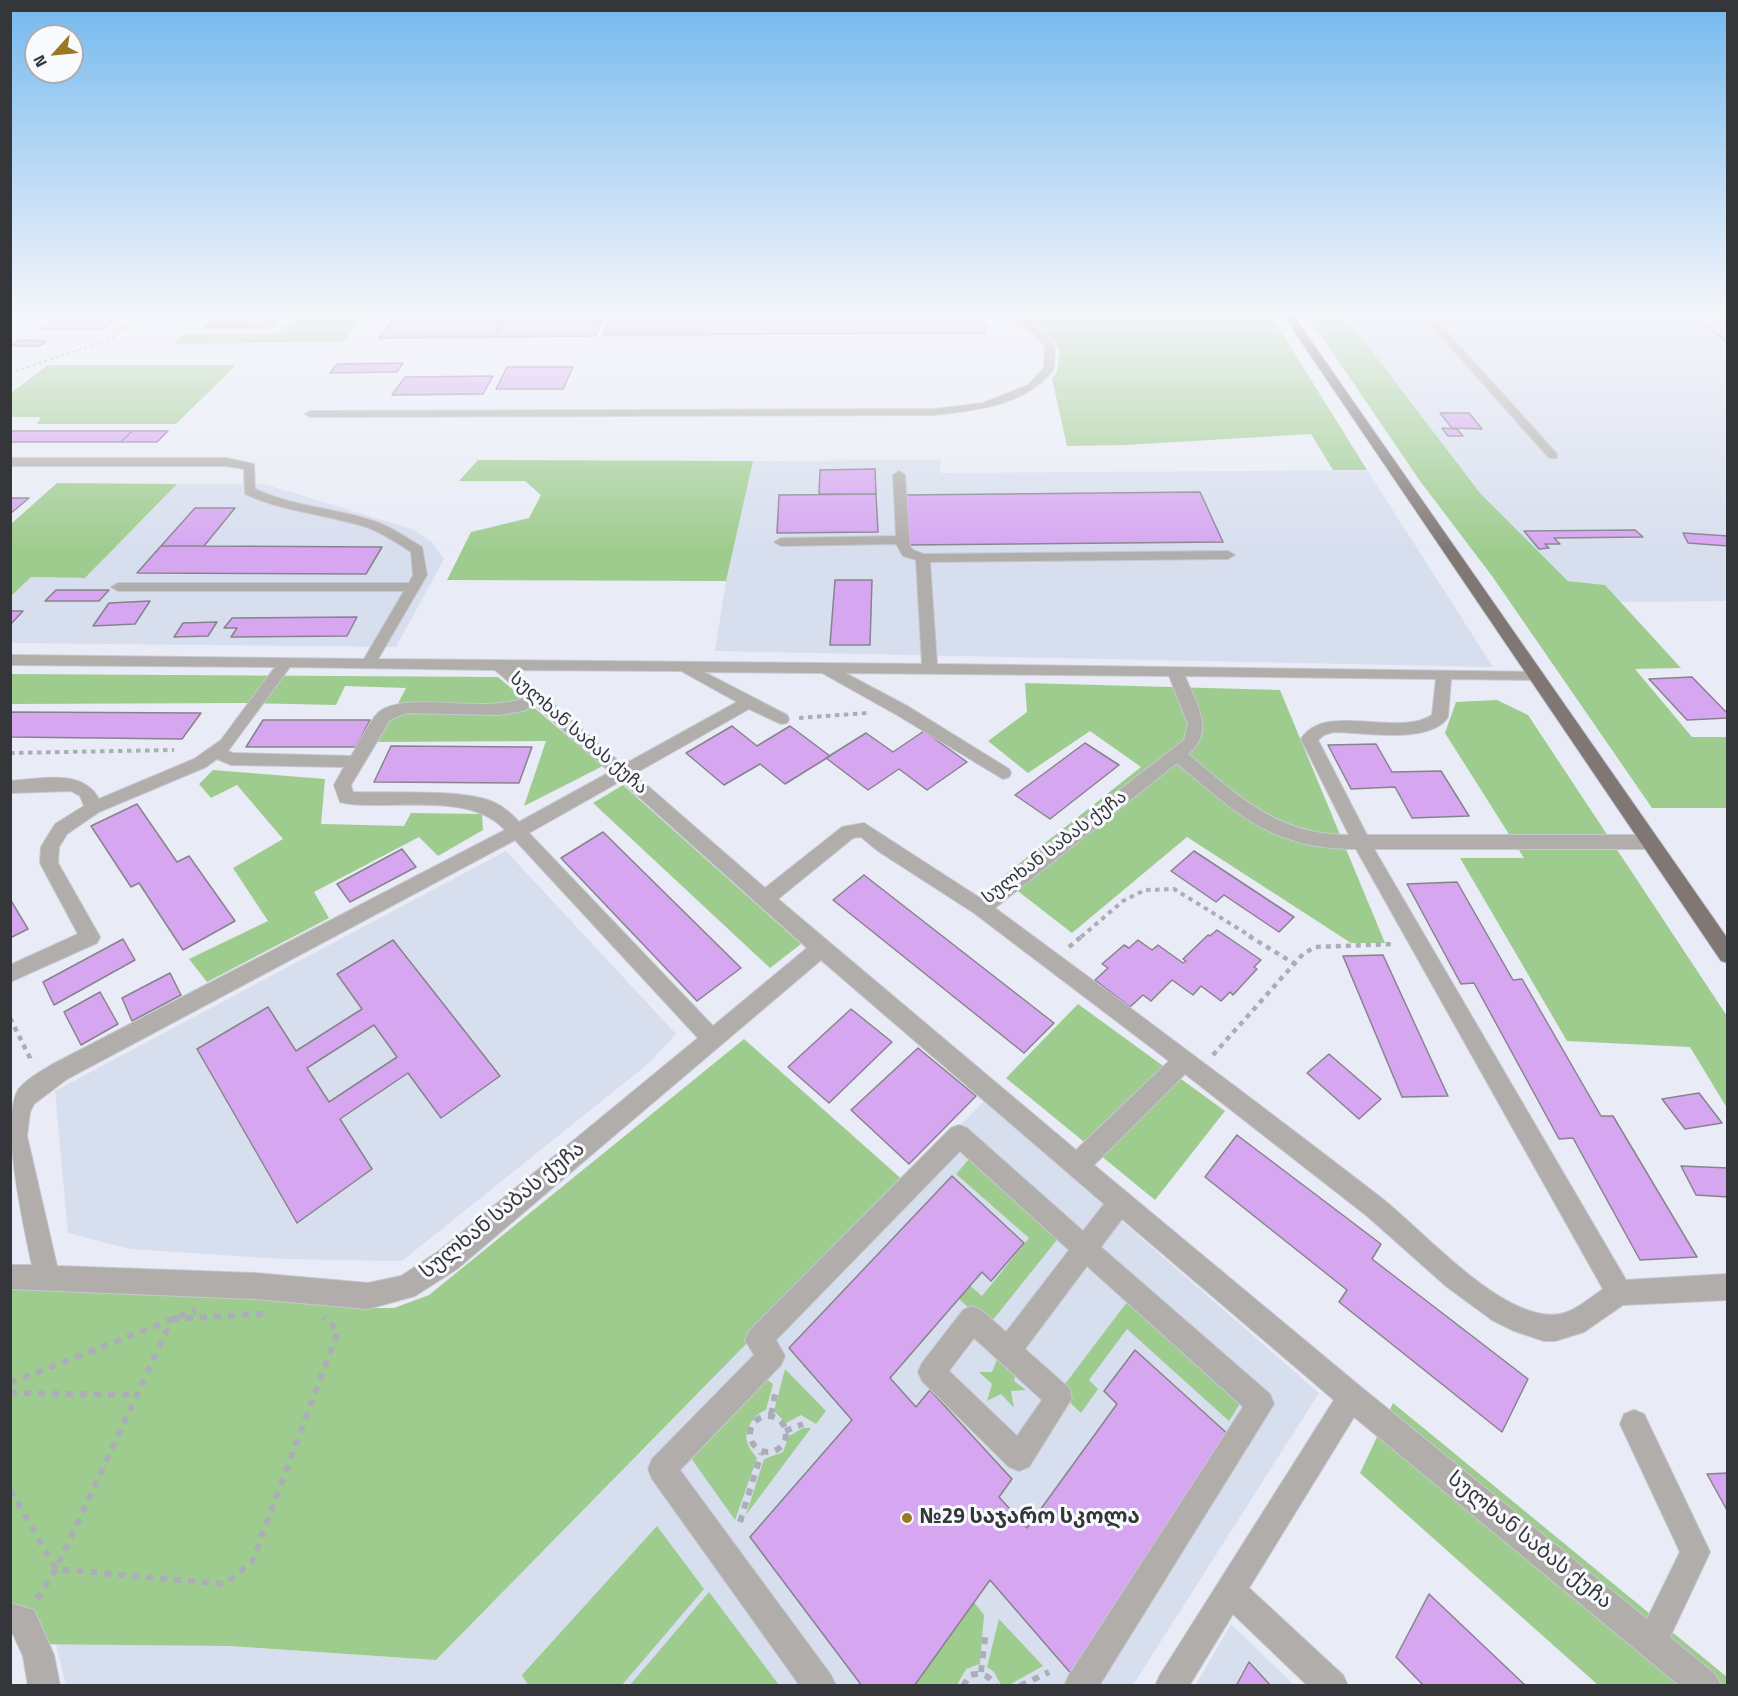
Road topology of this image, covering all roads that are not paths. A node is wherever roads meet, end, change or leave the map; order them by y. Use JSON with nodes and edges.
{"nodes":[{"id":1,"x":1022,"y":391,"type":"edge"},
{"id":2,"x":1338,"y":391,"type":"edge"},
{"id":3,"x":1495,"y":391,"type":"edge"},
{"id":4,"x":310,"y":414,"type":"dead end"},
{"id":5,"x":1553,"y":456,"type":"dead end"},
{"id":6,"x":10,"y":462,"type":"edge"},
{"id":7,"x":899,"y":475,"type":"dead end"},
{"id":8,"x":903,"y":540,"type":"junction"},
{"id":9,"x":781,"y":542,"type":"dead end"},
{"id":10,"x":1228,"y":555,"type":"dead end"},
{"id":11,"x":923,"y":558,"type":"junction"},
{"id":12,"x":118,"y":587,"type":"dead end"},
{"id":13,"x":413,"y":587,"type":"junction"},
{"id":14,"x":10,"y":660,"type":"edge"},
{"id":15,"x":286,"y":663,"type":"junction"},
{"id":16,"x":368,"y":664,"type":"junction"},
{"id":17,"x":499,"y":665,"type":"junction"},
{"id":18,"x":684,"y":667,"type":"junction"},
{"id":19,"x":824,"y":668,"type":"junction"},
{"id":20,"x":930,"y":669,"type":"junction"},
{"id":21,"x":1175,"y":671,"type":"junction"},
{"id":22,"x":1444,"y":674,"type":"junction"},
{"id":23,"x":1536,"y":675,"type":"junction"},
{"id":24,"x":537,"y":698,"type":"junction"},
{"id":25,"x":749,"y":702,"type":"junction"},
{"id":26,"x":781,"y":719,"type":"road end"},
{"id":27,"x":215,"y":752,"type":"junction"},
{"id":28,"x":1177,"y":754,"type":"junction"},
{"id":29,"x":356,"y":762,"type":"junction"},
{"id":30,"x":622,"y":772,"type":"junction"},
{"id":31,"x":1003,"y":773,"type":"dead end"},
{"id":32,"x":10,"y":787,"type":"edge"},
{"id":33,"x":93,"y":808,"type":"junction"},
{"id":34,"x":518,"y":831,"type":"junction"},
{"id":35,"x":1362,"y":842,"type":"junction"},
{"id":36,"x":1650,"y":842,"type":"junction"},
{"id":37,"x":765,"y":899,"type":"junction"},
{"id":38,"x":981,"y":908,"type":"junction"},
{"id":39,"x":821,"y":948,"type":"junction"},
{"id":40,"x":1728,"y":955,"type":"edge"},
{"id":41,"x":10,"y":974,"type":"edge"},
{"id":42,"x":711,"y":1038,"type":"junction"},
{"id":43,"x":1192,"y":1066,"type":"junction"},
{"id":44,"x":1077,"y":1165,"type":"junction"},
{"id":45,"x":1120,"y":1202,"type":"junction"},
{"id":46,"x":1084,"y":1247,"type":"junction"},
{"id":47,"x":10,"y":1277,"type":"edge"},
{"id":48,"x":47,"y":1278,"type":"junction"},
{"id":49,"x":1728,"y":1287,"type":"edge"},
{"id":50,"x":1619,"y":1293,"type":"junction"},
{"id":51,"x":1008,"y":1351,"type":"junction"},
{"id":52,"x":1351,"y":1397,"type":"junction"},
{"id":53,"x":1634,"y":1424,"type":"dead end"},
{"id":54,"x":1230,"y":1591,"type":"junction"},
{"id":55,"x":17,"y":1619,"type":"edge"},
{"id":56,"x":1652,"y":1641,"type":"junction"},
{"id":57,"x":44,"y":1686,"type":"edge"},
{"id":58,"x":819,"y":1686,"type":"edge"},
{"id":59,"x":1080,"y":1686,"type":"edge"},
{"id":60,"x":1171,"y":1686,"type":"edge"},
{"id":61,"x":1332,"y":1686,"type":"edge"},
{"id":62,"x":1706,"y":1686,"type":"edge"}],
"edges":[{"from":1,"to":4,"type":"street"},
{"from":2,"to":23,"type":"main road"},
{"from":3,"to":5,"type":"street"},
{"from":6,"to":13,"type":"street"},
{"from":7,"to":8,"type":"street"},
{"from":8,"to":9,"type":"street"},
{"from":8,"to":11,"type":"street"},
{"from":10,"to":11,"type":"street"},
{"from":11,"to":20,"type":"street"},
{"from":12,"to":13,"type":"street"},
{"from":13,"to":16,"type":"street"},
{"from":14,"to":15,"type":"street"},
{"from":15,"to":16,"type":"street"},
{"from":15,"to":27,"type":"street"},
{"from":16,"to":17,"type":"street"},
{"from":17,"to":18,"type":"street"},
{"from":17,"to":24,"type":"street","name":"სულხან საბას ქუჩა"},
{"from":18,"to":19,"type":"street"},
{"from":18,"to":25,"type":"street"},
{"from":19,"to":20,"type":"street"},
{"from":19,"to":31,"type":"street"},
{"from":20,"to":21,"type":"street"},
{"from":21,"to":22,"type":"street"},
{"from":21,"to":28,"type":"street","name":"სულხან საბას ქუჩა"},
{"from":22,"to":23,"type":"street"},
{"from":22,"to":35,"type":"street"},
{"from":23,"to":36,"type":"main road"},
{"from":24,"to":29,"type":"street"},
{"from":24,"to":30,"type":"street","name":"სულხან საბას ქუჩა"},
{"from":25,"to":26,"type":"street"},
{"from":25,"to":30,"type":"street"},
{"from":27,"to":29,"type":"street"},
{"from":27,"to":33,"type":"street"},
{"from":28,"to":35,"type":"street"},
{"from":28,"to":38,"type":"street","name":"სულხან საბას ქუჩა"},
{"from":29,"to":34,"type":"street"},
{"from":30,"to":34,"type":"street"},
{"from":30,"to":37,"type":"street","name":"სულხან საბას ქუჩა"},
{"from":32,"to":33,"type":"street"},
{"from":33,"to":41,"type":"street"},
{"from":34,"to":42,"type":"street"},
{"from":34,"to":48,"type":"street"},
{"from":35,"to":36,"type":"street"},
{"from":35,"to":50,"type":"street"},
{"from":36,"to":40,"type":"main road"},
{"from":37,"to":38,"type":"street","name":"სულხან საბას ქუჩა"},
{"from":37,"to":39,"type":"street","name":"სულხან საბას ქუჩა"},
{"from":38,"to":43,"type":"street"},
{"from":39,"to":42,"type":"street","name":"სულხან საბას ქუჩა"},
{"from":39,"to":44,"type":"street","name":"სულხან საბას ქუჩა"},
{"from":42,"to":48,"type":"street","name":"სულხან საბას ქუჩა"},
{"from":43,"to":44,"type":"street"},
{"from":43,"to":50,"type":"street"},
{"from":44,"to":45,"type":"street","name":"სულხან საბას ქუჩა"},
{"from":45,"to":46,"type":"street"},
{"from":45,"to":52,"type":"street","name":"სულხან საბას ქუჩა"},
{"from":46,"to":51,"type":"street"},
{"from":46,"to":58,"type":"street"},
{"from":46,"to":59,"type":"street"},
{"from":47,"to":48,"type":"street","name":"სულხან საბას ქუჩა"},
{"from":49,"to":50,"type":"street"},
{"from":51,"to":51,"type":"street"},
{"from":52,"to":54,"type":"street"},
{"from":52,"to":56,"type":"street","name":"სულხან საბას ქუჩა"},
{"from":53,"to":56,"type":"street"},
{"from":54,"to":60,"type":"street"},
{"from":54,"to":61,"type":"street"},
{"from":55,"to":57,"type":"street"},
{"from":56,"to":62,"type":"street","name":"სულხან საბას ქუჩა"}]}
